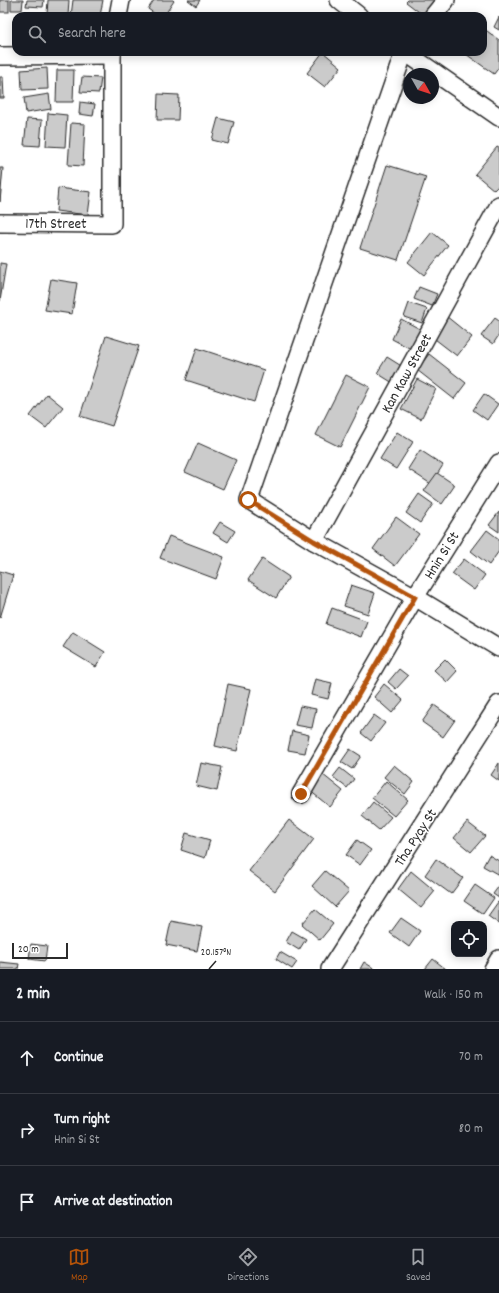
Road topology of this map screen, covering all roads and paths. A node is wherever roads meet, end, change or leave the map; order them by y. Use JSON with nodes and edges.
{"nodes":[{"id":1,"x":121,"y":0,"type":"edge"},
{"id":2,"x":339,"y":0,"type":"edge"},
{"id":3,"x":446,"y":0,"type":"edge"},
{"id":4,"x":119,"y":12,"type":"edge"},
{"id":5,"x":354,"y":12,"type":"edge"},
{"id":6,"x":436,"y":12,"type":"edge"},
{"id":7,"x":0,"y":56,"type":"edge"},
{"id":8,"x":12,"y":56,"type":"edge"},
{"id":9,"x":112,"y":56,"type":"edge"},
{"id":10,"x":403,"y":56,"type":"edge"},
{"id":11,"x":410,"y":56,"type":"edge"},
{"id":12,"x":499,"y":117,"type":"edge"},
{"id":13,"x":499,"y":205,"type":"edge"},
{"id":14,"x":0,"y":223,"type":"edge"},
{"id":15,"x":499,"y":463,"type":"edge"},
{"id":16,"x":314,"y":541,"type":"junction"},
{"id":17,"x":415,"y":597,"type":"junction"},
{"id":18,"x":499,"y":648,"type":"edge"},
{"id":19,"x":499,"y":704,"type":"edge"},
{"id":20,"x":301,"y":794,"type":"dead end"},
{"id":21,"x":499,"y":959,"type":"edge"},
{"id":22,"x":330,"y":969,"type":"edge"},
{"id":23,"x":493,"y":969,"type":"edge"}],
"edges":[{"from":1,"to":4,"type":"street"},
{"from":2,"to":5,"type":"street"},
{"from":3,"to":6,"type":"street"},
{"from":7,"to":8,"type":"street"},
{"from":9,"to":14,"type":"street","name":"17th Street"},
{"from":10,"to":16,"type":"street"},
{"from":11,"to":12,"type":"street"},
{"from":13,"to":16,"type":"street","name":"Kan Kaw Street"},
{"from":15,"to":17,"type":"street","name":"Hnin Si St"},
{"from":16,"to":17,"type":"street"},
{"from":17,"to":18,"type":"street"},
{"from":17,"to":20,"type":"street","name":"Hnin Si St"},
{"from":19,"to":22,"type":"street","name":"Tha Pyay St"},
{"from":21,"to":23,"type":"street"}]}
